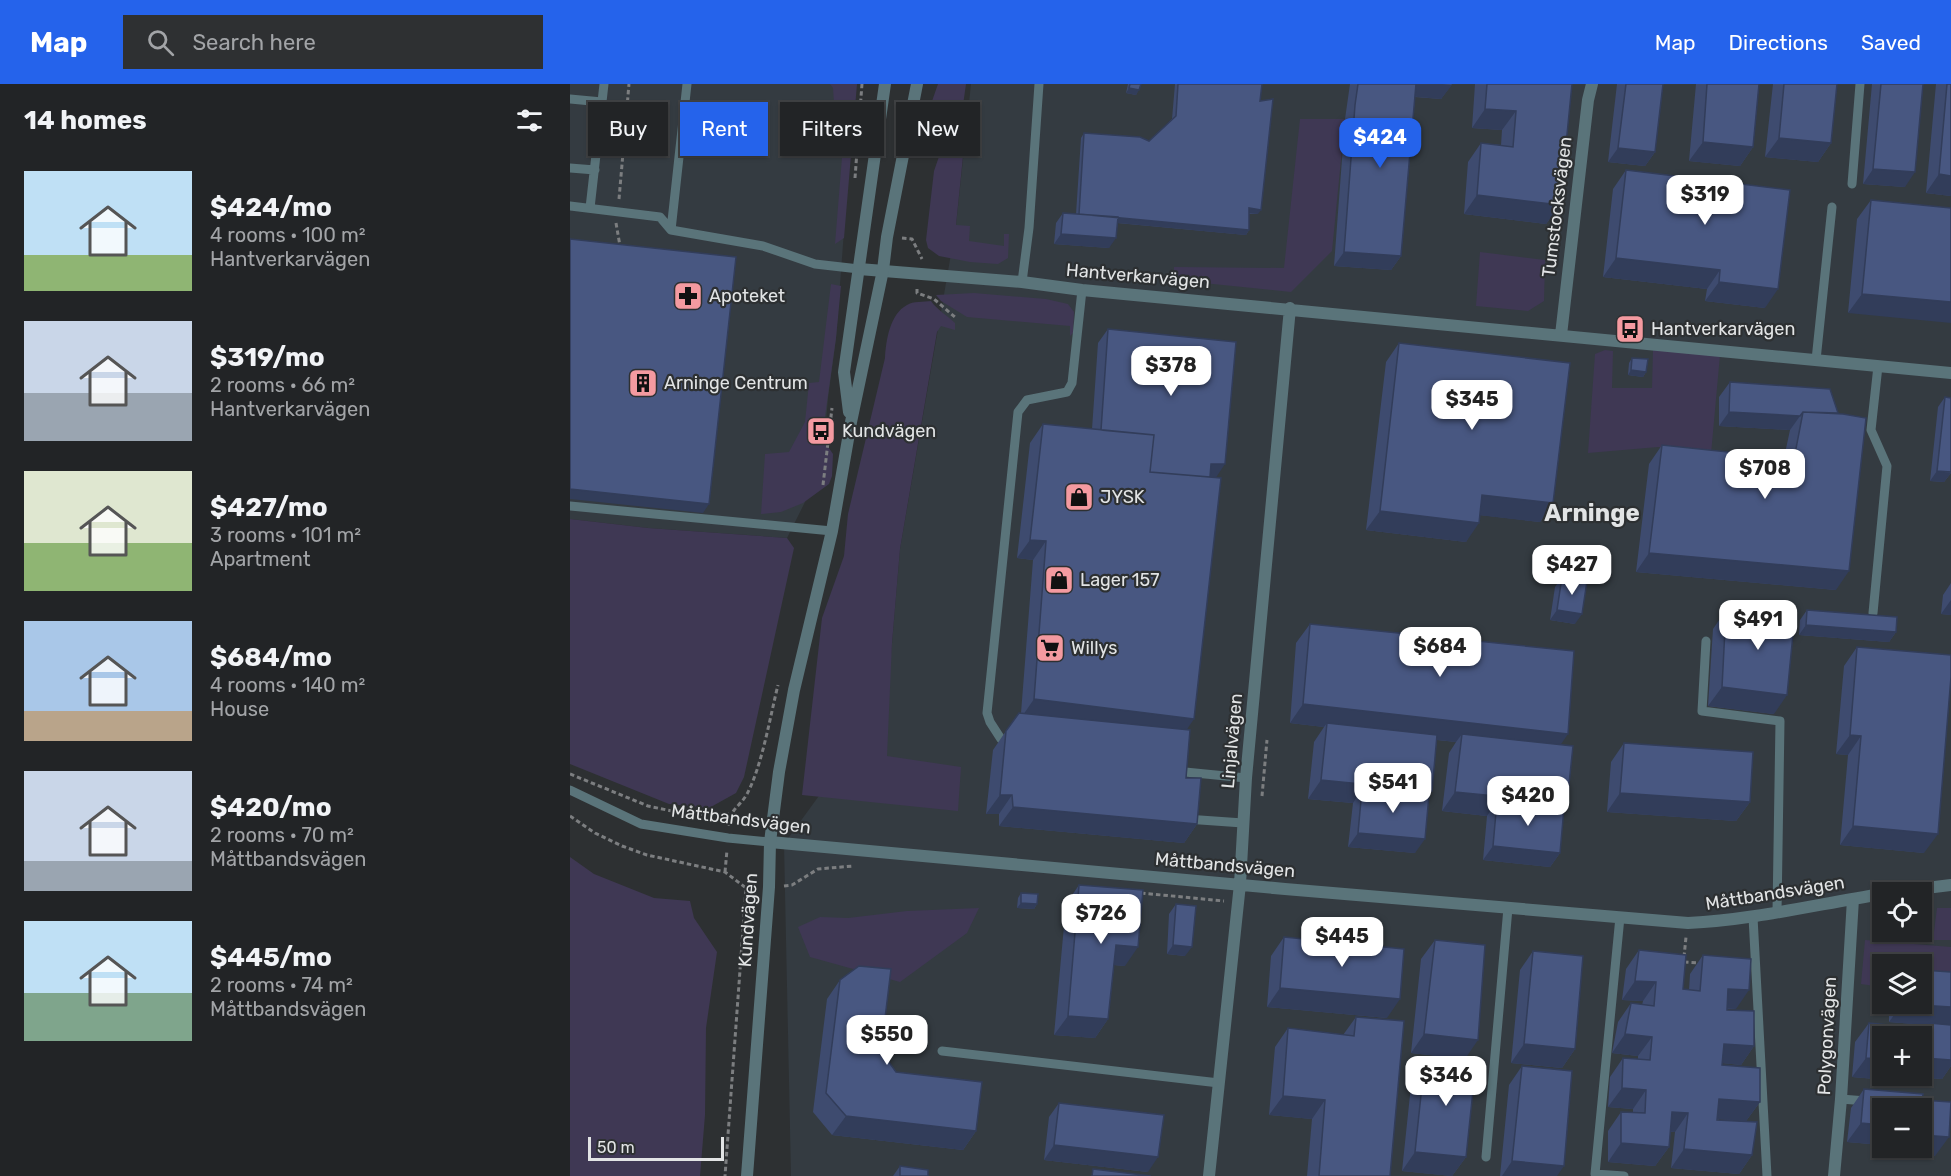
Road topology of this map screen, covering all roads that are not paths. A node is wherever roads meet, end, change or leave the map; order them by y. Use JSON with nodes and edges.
{"nodes":[{"id":1,"x":604,"y":84,"type":"edge"},
{"id":2,"x":687,"y":84,"type":"edge"},
{"id":3,"x":885,"y":84,"type":"edge"},
{"id":4,"x":917,"y":84,"type":"edge"},
{"id":5,"x":1039,"y":84,"type":"edge"},
{"id":6,"x":1592,"y":84,"type":"edge"},
{"id":7,"x":1860,"y":84,"type":"edge"},
{"id":8,"x":570,"y":99,"type":"edge"},
{"id":9,"x":602,"y":102,"type":"joint"},
{"id":10,"x":596,"y":156,"type":"edge"},
{"id":11,"x":570,"y":168,"type":"edge"},
{"id":12,"x":595,"y":170,"type":"junction"},
{"id":13,"x":1852,"y":184,"type":"dead end"},
{"id":14,"x":570,"y":206,"type":"edge"},
{"id":15,"x":1832,"y":207,"type":"dead end"},
{"id":16,"x":590,"y":208,"type":"junction"},
{"id":17,"x":671,"y":230,"type":"junction"},
{"id":18,"x":859,"y":269,"type":"junction"},
{"id":19,"x":883,"y":270,"type":"junction"},
{"id":20,"x":1022,"y":282,"type":"junction"},
{"id":21,"x":1082,"y":290,"type":"junction"},
{"id":22,"x":1290,"y":308,"type":"junction"},
{"id":23,"x":1561,"y":335,"type":"junction"},
{"id":24,"x":1816,"y":360,"type":"junction"},
{"id":25,"x":1878,"y":366,"type":"junction"},
{"id":26,"x":1951,"y":373,"type":"edge"},
{"id":27,"x":850,"y":422,"type":"junction"},
{"id":28,"x":570,"y":506,"type":"edge"},
{"id":29,"x":832,"y":531,"type":"junction"},
{"id":30,"x":1873,"y":613,"type":"edge"},
{"id":31,"x":1706,"y":641,"type":"dead end"},
{"id":32,"x":1001,"y":739,"type":"dead end"},
{"id":33,"x":1175,"y":771,"type":"edge"},
{"id":34,"x":1246,"y":778,"type":"junction"},
{"id":35,"x":570,"y":790,"type":"edge"},
{"id":36,"x":1186,"y":819,"type":"edge"},
{"id":37,"x":1243,"y":823,"type":"junction"},
{"id":38,"x":770,"y":842,"type":"junction"},
{"id":39,"x":1240,"y":884,"type":"junction"},
{"id":40,"x":1951,"y":885,"type":"edge"},
{"id":41,"x":1932,"y":887,"type":"edge"},
{"id":42,"x":1872,"y":896,"type":"edge"},
{"id":43,"x":1853,"y":899,"type":"junction"},
{"id":44,"x":1508,"y":908,"type":"junction"},
{"id":45,"x":1777,"y":912,"type":"junction"},
{"id":46,"x":1620,"y":917,"type":"junction"},
{"id":47,"x":1754,"y":917,"type":"junction"},
{"id":48,"x":942,"y":1051,"type":"dead end"},
{"id":49,"x":1219,"y":1083,"type":"junction"},
{"id":50,"x":1841,"y":1099,"type":"junction"},
{"id":51,"x":1872,"y":1102,"type":"edge"},
{"id":52,"x":1486,"y":1157,"type":"dead end"},
{"id":53,"x":747,"y":1176,"type":"edge"},
{"id":54,"x":1209,"y":1176,"type":"edge"},
{"id":55,"x":1624,"y":1176,"type":"edge"},
{"id":56,"x":1767,"y":1176,"type":"edge"},
{"id":57,"x":1834,"y":1176,"type":"edge"}],
"edges":[{"from":1,"to":9,"type":"lane"},
{"from":2,"to":17,"type":"lane"},
{"from":3,"to":18,"type":"street","name":"Kundvägen"},
{"from":4,"to":19,"type":"street","name":"Kundvägen"},
{"from":5,"to":20,"type":"lane"},
{"from":6,"to":23,"type":"street","name":"Tumstocksvägen"},
{"from":7,"to":13,"type":"lane"},
{"from":8,"to":9,"type":"lane"},
{"from":10,"to":12,"type":"lane"},
{"from":11,"to":12,"type":"lane"},
{"from":12,"to":16,"type":"lane"},
{"from":14,"to":16,"type":"lane"},
{"from":15,"to":24,"type":"lane"},
{"from":16,"to":17,"type":"lane"},
{"from":17,"to":18,"type":"lane"},
{"from":18,"to":19,"type":"street","name":"Hantverkarvägen"},
{"from":18,"to":27,"type":"street","name":"Kundvägen"},
{"from":19,"to":20,"type":"street","name":"Hantverkarvägen"},
{"from":19,"to":27,"type":"street","name":"Kundvägen"},
{"from":20,"to":21,"type":"street","name":"Hantverkarvägen"},
{"from":21,"to":22,"type":"street","name":"Hantverkarvägen"},
{"from":21,"to":32,"type":"lane"},
{"from":22,"to":23,"type":"street","name":"Hantverkarvägen"},
{"from":22,"to":34,"type":"street","name":"Linjalvägen"},
{"from":23,"to":24,"type":"street","name":"Hantverkarvägen"},
{"from":24,"to":25,"type":"street","name":"Hantverkarvägen"},
{"from":25,"to":26,"type":"street","name":"Hantverkarvägen"},
{"from":25,"to":30,"type":"lane"},
{"from":27,"to":29,"type":"street","name":"Kundvägen"},
{"from":28,"to":29,"type":"lane"},
{"from":29,"to":38,"type":"street","name":"Kundvägen"},
{"from":31,"to":45,"type":"lane"},
{"from":33,"to":34,"type":"lane"},
{"from":34,"to":37,"type":"street","name":"Linjalvägen"},
{"from":35,"to":38,"type":"lane","name":"Måttbandsvägen"},
{"from":36,"to":37,"type":"lane"},
{"from":37,"to":39,"type":"street","name":"Linjalvägen"},
{"from":38,"to":39,"type":"street","name":"Måttbandsvägen"},
{"from":38,"to":53,"type":"street","name":"Kundvägen"},
{"from":39,"to":44,"type":"street","name":"Måttbandsvägen"},
{"from":39,"to":49,"type":"street","name":"Linjalvägen"},
{"from":40,"to":41,"type":"street"},
{"from":42,"to":43,"type":"street","name":"Måttbandsvägen"},
{"from":43,"to":45,"type":"street","name":"Måttbandsvägen"},
{"from":43,"to":50,"type":"street","name":"Polygonvägen"},
{"from":44,"to":46,"type":"street","name":"Måttbandsvägen"},
{"from":44,"to":52,"type":"lane"},
{"from":45,"to":47,"type":"street","name":"Måttbandsvägen"},
{"from":46,"to":47,"type":"street","name":"Måttbandsvägen"},
{"from":46,"to":55,"type":"lane"},
{"from":47,"to":56,"type":"lane"},
{"from":48,"to":49,"type":"lane"},
{"from":49,"to":54,"type":"street","name":"Linjalvägen"},
{"from":50,"to":51,"type":"lane"},
{"from":50,"to":57,"type":"street","name":"Polygonvägen"}]}
